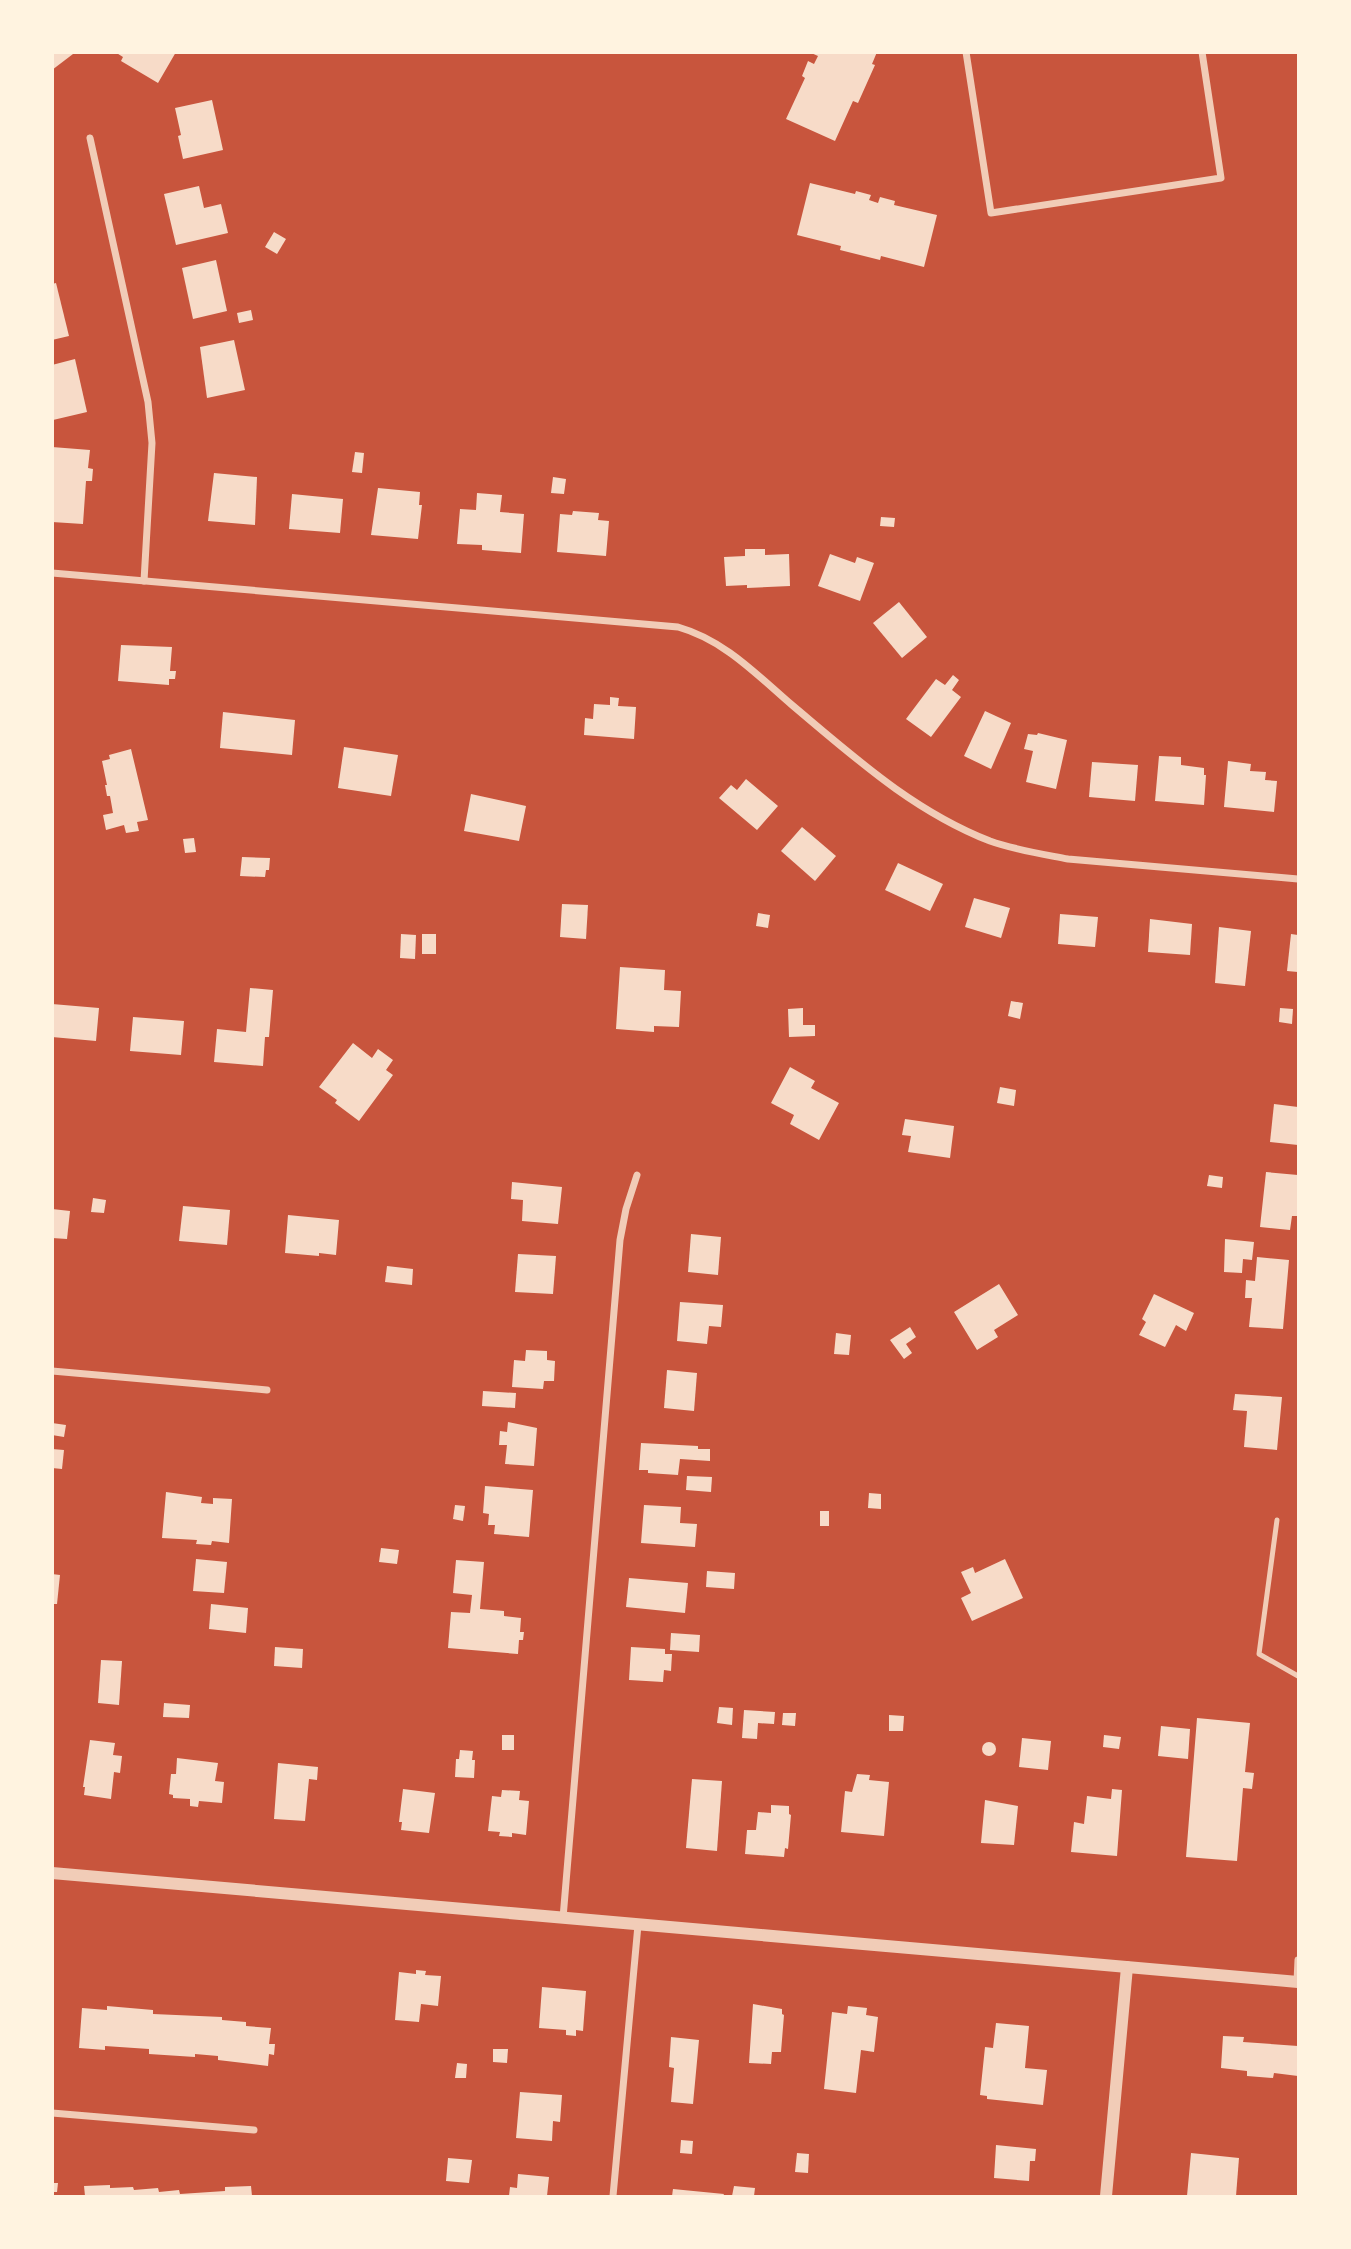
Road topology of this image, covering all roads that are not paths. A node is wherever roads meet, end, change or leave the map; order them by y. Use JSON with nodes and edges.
{"nodes":[{"id":1,"x":967,"y":52,"type":"edge"},
{"id":2,"x":1202,"y":52,"type":"edge"},
{"id":3,"x":90,"y":138,"type":"dead end"},
{"id":4,"x":52,"y":573,"type":"edge"},
{"id":5,"x":144,"y":581,"type":"junction"},
{"id":6,"x":1298,"y":879,"type":"edge"},
{"id":7,"x":637,"y":1175,"type":"dead end"},
{"id":8,"x":52,"y":1371,"type":"edge"},
{"id":9,"x":267,"y":1390,"type":"dead end"},
{"id":10,"x":1277,"y":1520,"type":"dead end"},
{"id":11,"x":1298,"y":1676,"type":"edge"},
{"id":12,"x":52,"y":1873,"type":"edge"},
{"id":13,"x":563,"y":1918,"type":"junction"},
{"id":14,"x":638,"y":1924,"type":"junction"},
{"id":15,"x":1298,"y":1960,"type":"edge"},
{"id":16,"x":1127,"y":1967,"type":"junction"},
{"id":17,"x":1298,"y":1982,"type":"edge"},
{"id":18,"x":52,"y":2113,"type":"edge"},
{"id":19,"x":254,"y":2130,"type":"dead end"},
{"id":20,"x":613,"y":2196,"type":"edge"},
{"id":21,"x":1106,"y":2196,"type":"edge"}],
"edges":[{"from":1,"to":2,"type":"street"},
{"from":3,"to":5,"type":"street"},
{"from":4,"to":5,"type":"street"},
{"from":5,"to":6,"type":"street"},
{"from":7,"to":13,"type":"street"},
{"from":8,"to":9,"type":"street"},
{"from":10,"to":11,"type":"lane"},
{"from":12,"to":13,"type":"street"},
{"from":13,"to":14,"type":"street"},
{"from":14,"to":16,"type":"street"},
{"from":14,"to":20,"type":"street"},
{"from":15,"to":17,"type":"street"},
{"from":16,"to":17,"type":"street"},
{"from":16,"to":21,"type":"street"},
{"from":18,"to":19,"type":"street"}]}
